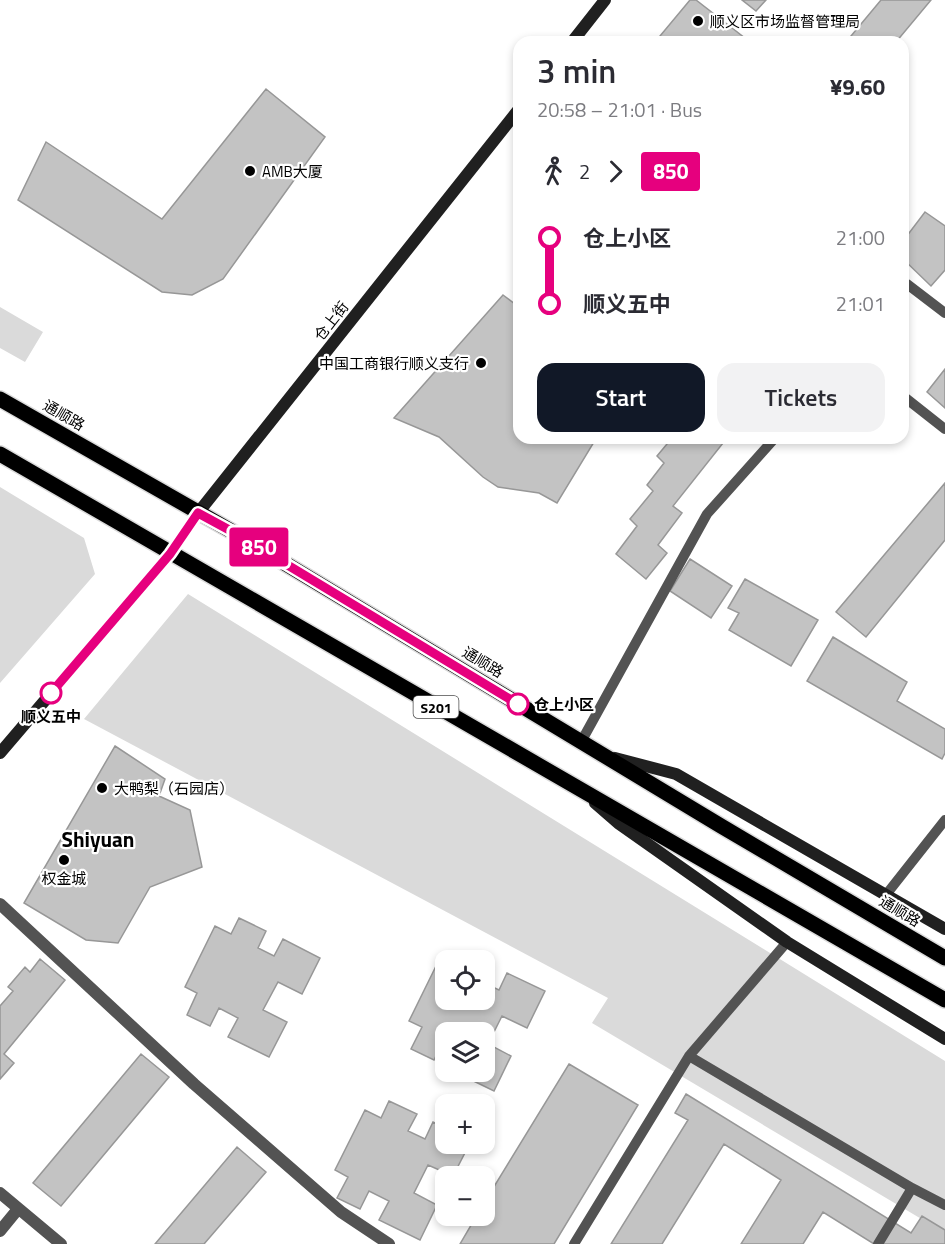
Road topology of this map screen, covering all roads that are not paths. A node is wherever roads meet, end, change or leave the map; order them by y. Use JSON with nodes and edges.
{"nodes":[{"id":1,"x":605,"y":0,"type":"edge"},
{"id":2,"x":577,"y":36,"type":"edge"},
{"id":3,"x":513,"y":117,"type":"edge"},
{"id":4,"x":909,"y":286,"type":"edge"},
{"id":5,"x":945,"y":313,"type":"edge"},
{"id":6,"x":0,"y":399,"type":"edge"},
{"id":7,"x":909,"y":401,"type":"edge"},
{"id":8,"x":945,"y":429,"type":"edge"},
{"id":9,"x":770,"y":444,"type":"edge"},
{"id":10,"x":0,"y":454,"type":"edge"},
{"id":11,"x":198,"y":513,"type":"junction"},
{"id":12,"x":170,"y":554,"type":"junction"},
{"id":13,"x":581,"y":742,"type":"junction"},
{"id":14,"x":0,"y":753,"type":"edge"},
{"id":15,"x":602,"y":754,"type":"junction"},
{"id":16,"x":581,"y":790,"type":"junction"},
{"id":17,"x":945,"y":820,"type":"edge"},
{"id":18,"x":885,"y":896,"type":"junction"},
{"id":19,"x":0,"y":904,"type":"edge"},
{"id":20,"x":945,"y":929,"type":"edge"},
{"id":21,"x":787,"y":942,"type":"junction"},
{"id":22,"x":945,"y":958,"type":"edge"},
{"id":23,"x":945,"y":1000,"type":"edge"},
{"id":24,"x":945,"y":1039,"type":"edge"},
{"id":25,"x":689,"y":1056,"type":"junction"},
{"id":26,"x":912,"y":1188,"type":"junction"},
{"id":27,"x":0,"y":1194,"type":"edge"},
{"id":28,"x":945,"y":1205,"type":"edge"},
{"id":29,"x":18,"y":1209,"type":"junction"},
{"id":30,"x":0,"y":1231,"type":"edge"},
{"id":31,"x":61,"y":1244,"type":"edge"},
{"id":32,"x":388,"y":1244,"type":"edge"},
{"id":33,"x":574,"y":1244,"type":"edge"},
{"id":34,"x":878,"y":1244,"type":"edge"}],
"edges":[{"from":1,"to":2,"type":"street"},
{"from":3,"to":11,"type":"street","name":"仓上街"},
{"from":4,"to":5,"type":"lane"},
{"from":6,"to":11,"type":"main road","name":"通顺路"},
{"from":7,"to":8,"type":"lane"},
{"from":9,"to":13,"type":"lane"},
{"from":10,"to":12,"type":"main road","number":"S201"},
{"from":11,"to":12,"type":"street","name":"仓上街"},
{"from":11,"to":13,"type":"main road","name":"通顺路"},
{"from":12,"to":14,"type":"street","name":"仓上街"},
{"from":12,"to":16,"type":"main road","number":"S201"},
{"from":13,"to":15,"type":"main road","name":"通顺路"},
{"from":15,"to":18,"type":"street"},
{"from":15,"to":22,"type":"main road","name":"通顺路"},
{"from":16,"to":21,"type":"street"},
{"from":16,"to":23,"type":"main road","number":"S201"},
{"from":17,"to":18,"type":"lane"},
{"from":18,"to":20,"type":"street"},
{"from":19,"to":32,"type":"street"},
{"from":21,"to":24,"type":"street"},
{"from":21,"to":25,"type":"lane"},
{"from":25,"to":26,"type":"lane"},
{"from":25,"to":33,"type":"lane"},
{"from":26,"to":28,"type":"lane"},
{"from":26,"to":34,"type":"lane"},
{"from":27,"to":29,"type":"street"},
{"from":29,"to":30,"type":"street"},
{"from":29,"to":31,"type":"street"}]}
